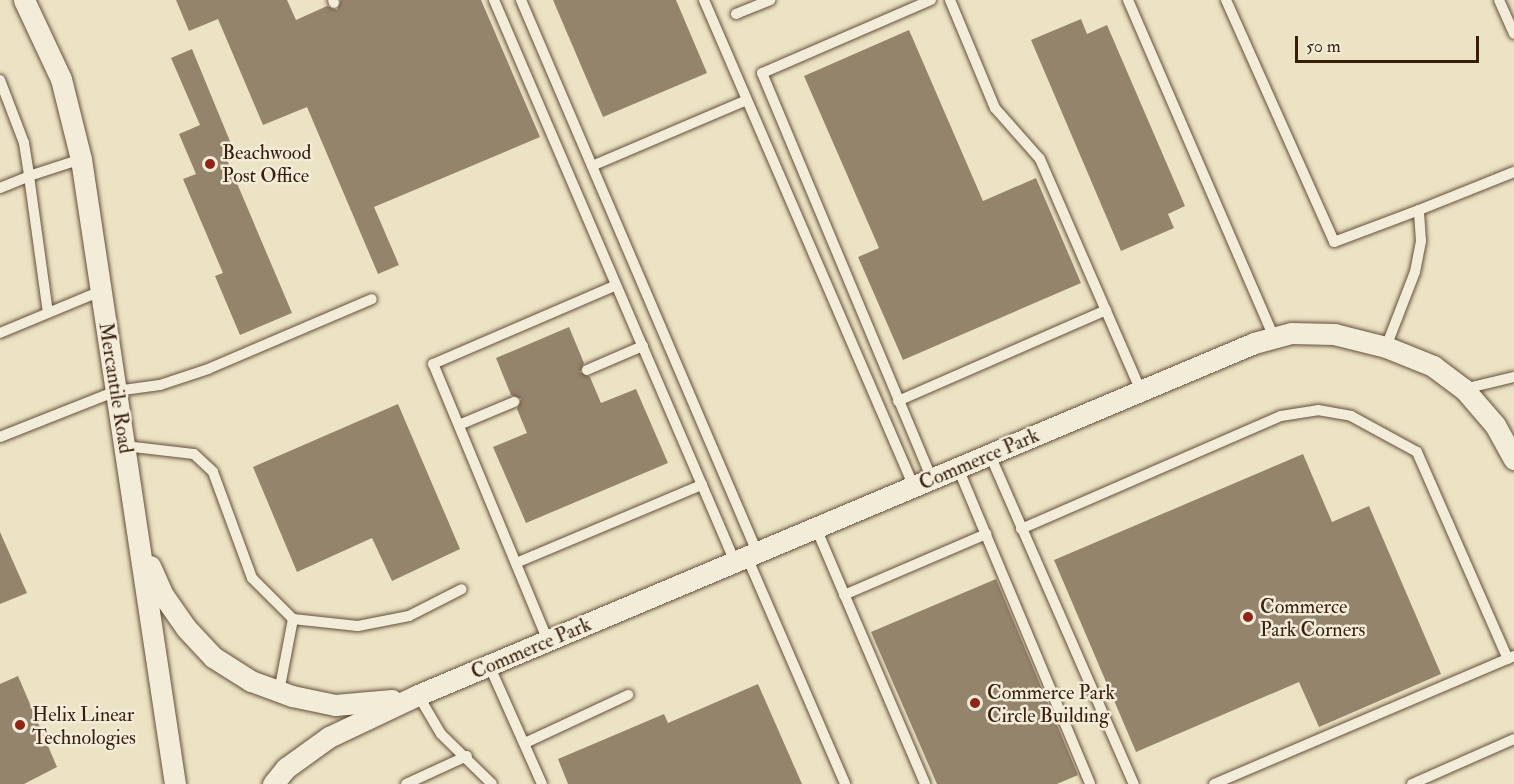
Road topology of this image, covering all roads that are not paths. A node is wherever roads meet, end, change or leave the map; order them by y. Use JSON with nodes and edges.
{"nodes":[{"id":1,"x":24,"y":0,"type":"edge"},
{"id":2,"x":494,"y":0,"type":"edge"},
{"id":3,"x":521,"y":0,"type":"edge"},
{"id":4,"x":704,"y":0,"type":"edge"},
{"id":5,"x":770,"y":0,"type":"edge"},
{"id":6,"x":931,"y":0,"type":"edge"},
{"id":7,"x":950,"y":0,"type":"edge"},
{"id":8,"x":1128,"y":0,"type":"edge"},
{"id":9,"x":1226,"y":0,"type":"edge"},
{"id":10,"x":1499,"y":0,"type":"edge"},
{"id":11,"x":736,"y":14,"type":"dead end"},
{"id":12,"x":1514,"y":34,"type":"edge"},
{"id":13,"x":0,"y":80,"type":"edge"},
{"id":14,"x":747,"y":100,"type":"junction"},
{"id":15,"x":81,"y":159,"type":"junction"},
{"id":16,"x":592,"y":166,"type":"junction"},
{"id":17,"x":1514,"y":172,"type":"edge"},
{"id":18,"x":29,"y":176,"type":"junction"},
{"id":19,"x":0,"y":188,"type":"edge"},
{"id":20,"x":1419,"y":210,"type":"junction"},
{"id":21,"x":616,"y":285,"type":"junction"},
{"id":22,"x":101,"y":291,"type":"junction"},
{"id":23,"x":372,"y":299,"type":"dead end"},
{"id":24,"x":1106,"y":310,"type":"junction"},
{"id":25,"x":48,"y":313,"type":"junction"},
{"id":26,"x":0,"y":333,"type":"edge"},
{"id":27,"x":1274,"y":338,"type":"junction"},
{"id":28,"x":643,"y":346,"type":"junction"},
{"id":29,"x":1386,"y":347,"type":"junction"},
{"id":30,"x":587,"y":370,"type":"dead end"},
{"id":31,"x":1514,"y":377,"type":"edge"},
{"id":32,"x":1464,"y":389,"type":"junction"},
{"id":33,"x":116,"y":391,"type":"junction"},
{"id":34,"x":1141,"y":391,"type":"junction"},
{"id":35,"x":898,"y":401,"type":"junction"},
{"id":36,"x":514,"y":402,"type":"dead end"},
{"id":37,"x":459,"y":425,"type":"junction"},
{"id":38,"x":0,"y":437,"type":"edge"},
{"id":39,"x":124,"y":446,"type":"junction"},
{"id":40,"x":990,"y":455,"type":"junction"},
{"id":41,"x":1514,"y":459,"type":"edge"},
{"id":42,"x":957,"y":468,"type":"junction"},
{"id":43,"x":923,"y":483,"type":"junction"},
{"id":44,"x":702,"y":485,"type":"junction"},
{"id":45,"x":816,"y":528,"type":"junction"},
{"id":46,"x":1021,"y":529,"type":"junction"},
{"id":47,"x":986,"y":534,"type":"junction"},
{"id":48,"x":139,"y":541,"type":"junction"},
{"id":49,"x":747,"y":557,"type":"junction"},
{"id":50,"x":516,"y":563,"type":"junction"},
{"id":51,"x":462,"y":589,"type":"dead end"},
{"id":52,"x":844,"y":595,"type":"junction"},
{"id":53,"x":293,"y":619,"type":"junction"},
{"id":54,"x":548,"y":641,"type":"junction"},
{"id":55,"x":1511,"y":657,"type":"edge"},
{"id":56,"x":489,"y":665,"type":"junction"},
{"id":57,"x":279,"y":692,"type":"junction"},
{"id":58,"x":418,"y":695,"type":"junction"},
{"id":59,"x":628,"y":695,"type":"dead end"},
{"id":60,"x":1514,"y":739,"type":"edge"},
{"id":61,"x":525,"y":743,"type":"junction"},
{"id":62,"x":467,"y":756,"type":"junction"},
{"id":63,"x":175,"y":784,"type":"edge"},
{"id":64,"x":273,"y":784,"type":"edge"},
{"id":65,"x":406,"y":784,"type":"edge"},
{"id":66,"x":492,"y":784,"type":"edge"},
{"id":67,"x":542,"y":784,"type":"edge"},
{"id":68,"x":845,"y":784,"type":"edge"},
{"id":69,"x":924,"y":784,"type":"edge"},
{"id":70,"x":1090,"y":784,"type":"edge"},
{"id":71,"x":1134,"y":784,"type":"edge"},
{"id":72,"x":1214,"y":784,"type":"edge"},
{"id":73,"x":1412,"y":784,"type":"edge"}],
"edges":[{"from":1,"to":15,"type":"street","name":"Mercantile Road"},
{"from":2,"to":21,"type":"lane"},
{"from":3,"to":16,"type":"lane"},
{"from":4,"to":14,"type":"lane"},
{"from":5,"to":11,"type":"lane"},
{"from":6,"to":35,"type":"lane"},
{"from":7,"to":24,"type":"lane"},
{"from":8,"to":27,"type":"lane"},
{"from":9,"to":20,"type":"lane"},
{"from":10,"to":12,"type":"lane"},
{"from":13,"to":18,"type":"lane"},
{"from":14,"to":16,"type":"lane"},
{"from":14,"to":43,"type":"lane"},
{"from":15,"to":18,"type":"lane"},
{"from":15,"to":22,"type":"street","name":"Mercantile Road"},
{"from":16,"to":49,"type":"lane"},
{"from":17,"to":20,"type":"lane"},
{"from":18,"to":19,"type":"lane"},
{"from":18,"to":25,"type":"lane"},
{"from":20,"to":29,"type":"lane"},
{"from":21,"to":28,"type":"lane"},
{"from":21,"to":37,"type":"lane"},
{"from":22,"to":25,"type":"lane"},
{"from":22,"to":33,"type":"street","name":"Mercantile Road"},
{"from":23,"to":33,"type":"lane"},
{"from":24,"to":34,"type":"lane"},
{"from":24,"to":35,"type":"lane"},
{"from":25,"to":26,"type":"lane"},
{"from":27,"to":29,"type":"street","name":"Commerce Park"},
{"from":27,"to":34,"type":"street","name":"Commerce Park"},
{"from":28,"to":30,"type":"lane"},
{"from":28,"to":44,"type":"lane"},
{"from":29,"to":32,"type":"street","name":"Commerce Park"},
{"from":31,"to":32,"type":"lane"},
{"from":32,"to":41,"type":"street","name":"Commerce Park"},
{"from":33,"to":38,"type":"lane"},
{"from":33,"to":39,"type":"street","name":"Mercantile Road"},
{"from":34,"to":40,"type":"street","name":"Commerce Park"},
{"from":35,"to":43,"type":"lane"},
{"from":36,"to":37,"type":"lane"},
{"from":37,"to":50,"type":"lane"},
{"from":39,"to":48,"type":"street","name":"Mercantile Road"},
{"from":39,"to":53,"type":"lane"},
{"from":40,"to":42,"type":"street","name":"Commerce Park"},
{"from":40,"to":46,"type":"lane"},
{"from":42,"to":43,"type":"street","name":"Commerce Park"},
{"from":42,"to":47,"type":"lane"},
{"from":43,"to":45,"type":"street","name":"Commerce Park"},
{"from":44,"to":49,"type":"lane"},
{"from":44,"to":50,"type":"lane"},
{"from":45,"to":49,"type":"street","name":"Commerce Park"},
{"from":45,"to":52,"type":"lane"},
{"from":46,"to":55,"type":"lane"},
{"from":46,"to":71,"type":"lane"},
{"from":47,"to":52,"type":"lane"},
{"from":47,"to":70,"type":"lane"},
{"from":48,"to":57,"type":"street","name":"Commerce Park"},
{"from":48,"to":63,"type":"street","name":"Mercantile Road"},
{"from":49,"to":54,"type":"street","name":"Commerce Park"},
{"from":49,"to":68,"type":"lane"},
{"from":50,"to":54,"type":"lane"},
{"from":51,"to":53,"type":"lane"},
{"from":52,"to":69,"type":"lane"},
{"from":53,"to":57,"type":"lane"},
{"from":54,"to":56,"type":"street","name":"Commerce Park"},
{"from":55,"to":72,"type":"lane"},
{"from":56,"to":58,"type":"street","name":"Commerce Park"},
{"from":56,"to":61,"type":"lane"},
{"from":57,"to":58,"type":"street","name":"Commerce Park"},
{"from":58,"to":62,"type":"lane"},
{"from":58,"to":64,"type":"street","name":"Commerce Park"},
{"from":59,"to":61,"type":"lane"},
{"from":60,"to":73,"type":"lane"},
{"from":61,"to":67,"type":"lane"},
{"from":62,"to":65,"type":"lane"},
{"from":62,"to":66,"type":"lane"}]}
